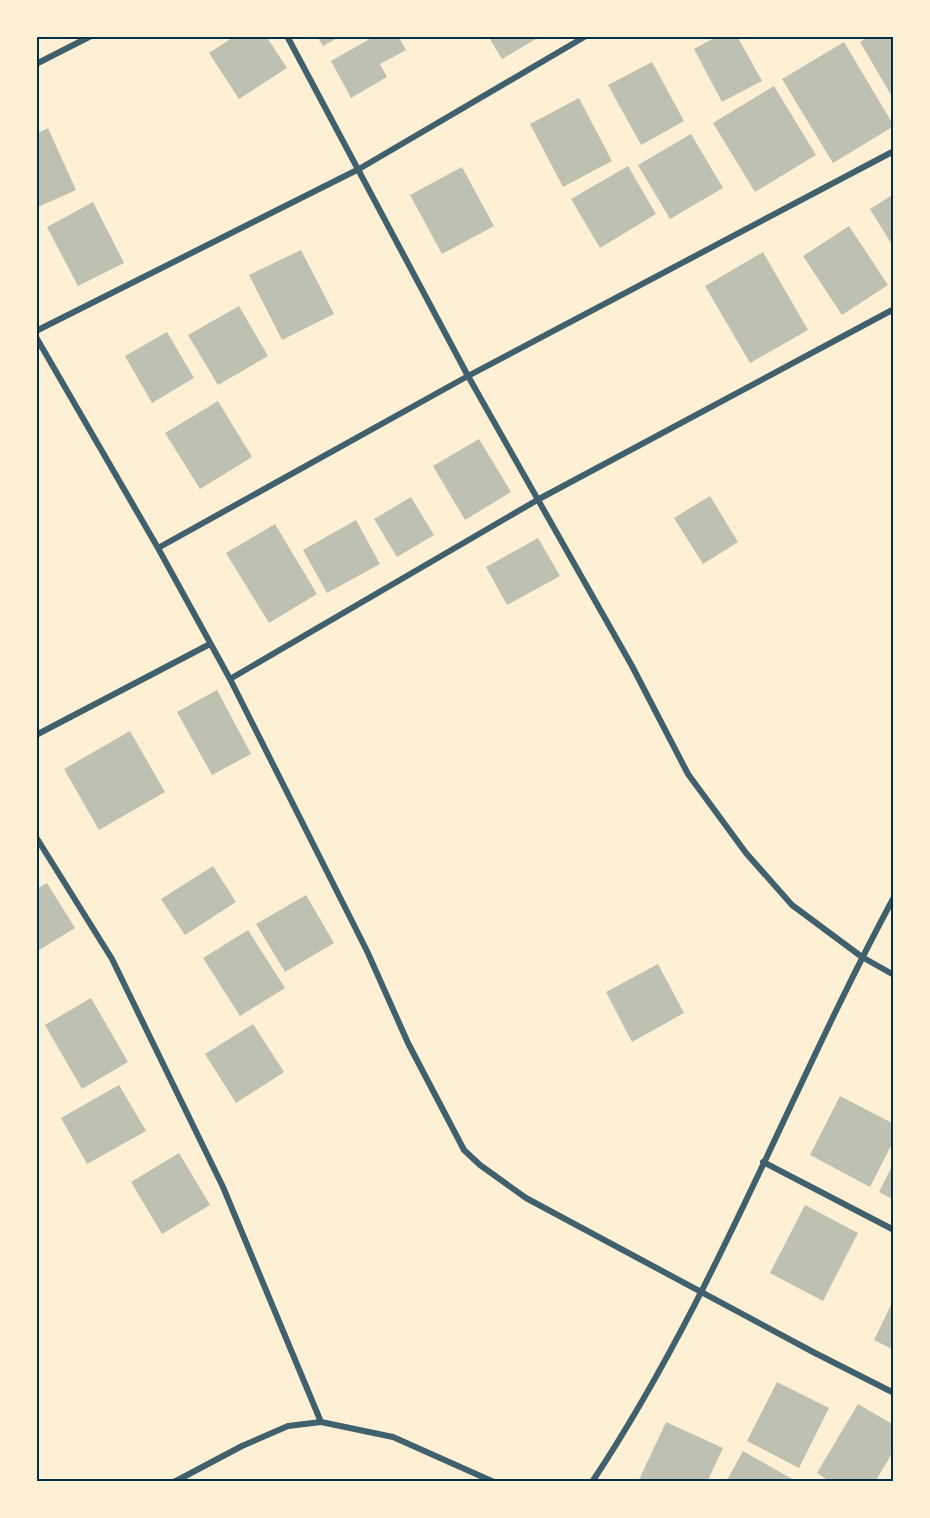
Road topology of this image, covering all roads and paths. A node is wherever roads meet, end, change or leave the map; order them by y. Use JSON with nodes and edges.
{"nodes":[{"id":1,"x":91,"y":36,"type":"edge"},
{"id":2,"x":287,"y":36,"type":"edge"},
{"id":3,"x":586,"y":36,"type":"edge"},
{"id":4,"x":36,"y":64,"type":"edge"},
{"id":5,"x":894,"y":151,"type":"edge"},
{"id":6,"x":359,"y":169,"type":"junction"},
{"id":7,"x":894,"y":309,"type":"edge"},
{"id":8,"x":36,"y":331,"type":"edge"},
{"id":9,"x":36,"y":337,"type":"edge"},
{"id":10,"x":468,"y":376,"type":"junction"},
{"id":11,"x":539,"y":499,"type":"junction"},
{"id":12,"x":159,"y":548,"type":"junction"},
{"id":13,"x":210,"y":644,"type":"junction"},
{"id":14,"x":230,"y":679,"type":"junction"},
{"id":15,"x":36,"y":735,"type":"edge"},
{"id":16,"x":36,"y":837,"type":"edge"},
{"id":17,"x":894,"y":897,"type":"edge"},
{"id":18,"x":862,"y":957,"type":"junction"},
{"id":19,"x":894,"y":975,"type":"edge"},
{"id":20,"x":763,"y":1162,"type":"junction"},
{"id":21,"x":894,"y":1230,"type":"edge"},
{"id":22,"x":703,"y":1292,"type":"junction"},
{"id":23,"x":894,"y":1393,"type":"edge"},
{"id":24,"x":321,"y":1422,"type":"junction"},
{"id":25,"x":174,"y":1482,"type":"edge"},
{"id":26,"x":494,"y":1482,"type":"edge"},
{"id":27,"x":592,"y":1482,"type":"edge"}],
"edges":[{"from":1,"to":4,"type":"street"},
{"from":2,"to":6,"type":"street"},
{"from":3,"to":6,"type":"street"},
{"from":5,"to":10,"type":"street"},
{"from":6,"to":8,"type":"street"},
{"from":6,"to":10,"type":"street"},
{"from":7,"to":11,"type":"street"},
{"from":9,"to":12,"type":"street"},
{"from":10,"to":11,"type":"street"},
{"from":10,"to":12,"type":"street"},
{"from":11,"to":14,"type":"street"},
{"from":11,"to":18,"type":"street"},
{"from":12,"to":13,"type":"street"},
{"from":13,"to":14,"type":"street"},
{"from":13,"to":15,"type":"street"},
{"from":14,"to":22,"type":"street"},
{"from":16,"to":24,"type":"street"},
{"from":17,"to":18,"type":"street"},
{"from":18,"to":19,"type":"street"},
{"from":18,"to":20,"type":"street"},
{"from":20,"to":21,"type":"street"},
{"from":20,"to":22,"type":"street"},
{"from":22,"to":23,"type":"street"},
{"from":22,"to":27,"type":"street"},
{"from":24,"to":25,"type":"street"},
{"from":24,"to":26,"type":"street"}]}
